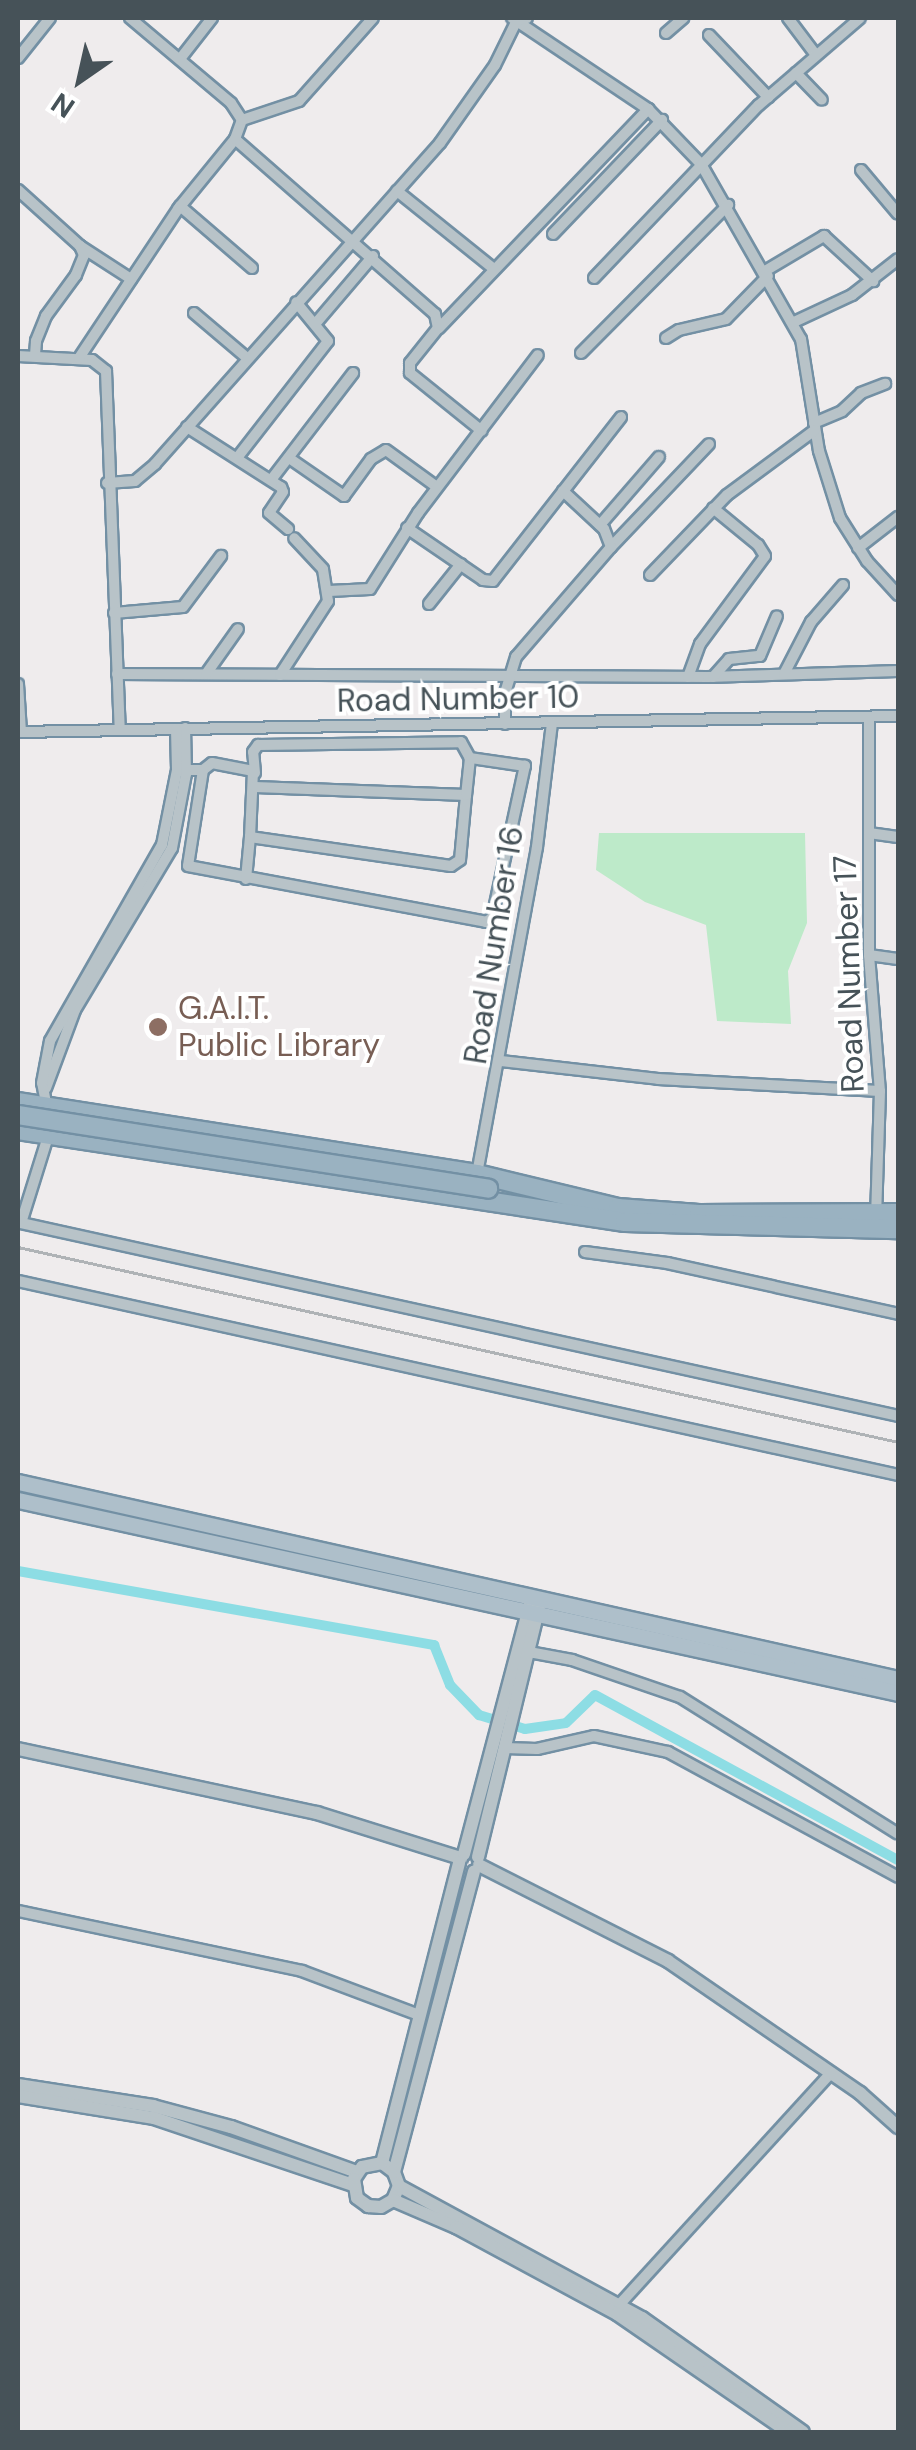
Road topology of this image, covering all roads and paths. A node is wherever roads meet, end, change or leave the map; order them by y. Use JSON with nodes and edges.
{"nodes":[{"id":1,"x":50,"y":18,"type":"edge"},
{"id":2,"x":130,"y":18,"type":"edge"},
{"id":3,"x":212,"y":18,"type":"edge"},
{"id":4,"x":373,"y":18,"type":"edge"},
{"id":5,"x":519,"y":18,"type":"edge"},
{"id":6,"x":684,"y":18,"type":"edge"},
{"id":7,"x":788,"y":18,"type":"edge"},
{"id":8,"x":860,"y":18,"type":"edge"},
{"id":9,"x":666,"y":34,"type":"dead end"},
{"id":10,"x":709,"y":35,"type":"dead end"},
{"id":11,"x":816,"y":55,"type":"junction"},
{"id":12,"x":18,"y":58,"type":"edge"},
{"id":13,"x":180,"y":59,"type":"junction"},
{"id":14,"x":796,"y":73,"type":"junction"},
{"id":15,"x":768,"y":97,"type":"junction"},
{"id":16,"x":822,"y":100,"type":"dead end"},
{"id":17,"x":648,"y":109,"type":"junction"},
{"id":18,"x":242,"y":120,"type":"junction"},
{"id":19,"x":662,"y":120,"type":"junction"},
{"id":20,"x":235,"y":139,"type":"junction"},
{"id":21,"x":701,"y":164,"type":"junction"},
{"id":22,"x":861,"y":170,"type":"dead end"},
{"id":23,"x":18,"y":190,"type":"edge"},
{"id":24,"x":397,"y":190,"type":"junction"},
{"id":25,"x":180,"y":206,"type":"junction"},
{"id":26,"x":728,"y":206,"type":"junction"},
{"id":27,"x":898,"y":214,"type":"edge"},
{"id":28,"x":554,"y":234,"type":"dead end"},
{"id":29,"x":352,"y":238,"type":"junction"},
{"id":30,"x":80,"y":246,"type":"junction"},
{"id":31,"x":373,"y":256,"type":"junction"},
{"id":32,"x":898,"y":260,"type":"edge"},
{"id":33,"x":252,"y":268,"type":"dead end"},
{"id":34,"x":494,"y":269,"type":"junction"},
{"id":35,"x":767,"y":274,"type":"junction"},
{"id":36,"x":594,"y":278,"type":"dead end"},
{"id":37,"x":131,"y":280,"type":"junction"},
{"id":38,"x":873,"y":281,"type":"junction"},
{"id":39,"x":296,"y":302,"type":"junction"},
{"id":40,"x":194,"y":314,"type":"dead end"},
{"id":41,"x":794,"y":322,"type":"junction"},
{"id":42,"x":316,"y":323,"type":"junction"},
{"id":43,"x":438,"y":328,"type":"junction"},
{"id":44,"x":666,"y":338,"type":"dead end"},
{"id":45,"x":581,"y":353,"type":"dead end"},
{"id":46,"x":538,"y":355,"type":"dead end"},
{"id":47,"x":18,"y":356,"type":"edge"},
{"id":48,"x":35,"y":356,"type":"junction"},
{"id":49,"x":79,"y":358,"type":"junction"},
{"id":50,"x":246,"y":358,"type":"junction"},
{"id":51,"x":352,"y":374,"type":"dead end"},
{"id":52,"x":885,"y":384,"type":"dead end"},
{"id":53,"x":621,"y":417,"type":"dead end"},
{"id":54,"x":815,"y":426,"type":"junction"},
{"id":55,"x":187,"y":428,"type":"junction"},
{"id":56,"x":482,"y":431,"type":"junction"},
{"id":57,"x":710,"y":444,"type":"dead end"},
{"id":58,"x":659,"y":456,"type":"dead end"},
{"id":59,"x":236,"y":458,"type":"junction"},
{"id":60,"x":289,"y":458,"type":"junction"},
{"id":61,"x":271,"y":480,"type":"junction"},
{"id":62,"x":107,"y":483,"type":"junction"},
{"id":63,"x":437,"y":487,"type":"junction"},
{"id":64,"x":563,"y":491,"type":"junction"},
{"id":65,"x":713,"y":508,"type":"junction"},
{"id":66,"x":898,"y":517,"type":"edge"},
{"id":67,"x":600,"y":525,"type":"junction"},
{"id":68,"x":407,"y":528,"type":"junction"},
{"id":69,"x":610,"y":547,"type":"junction"},
{"id":70,"x":858,"y":548,"type":"junction"},
{"id":71,"x":221,"y":556,"type":"dead end"},
{"id":72,"x":461,"y":564,"type":"junction"},
{"id":73,"x":650,"y":576,"type":"dead end"},
{"id":74,"x":843,"y":585,"type":"dead end"},
{"id":75,"x":329,"y":592,"type":"junction"},
{"id":76,"x":898,"y":595,"type":"edge"},
{"id":77,"x":428,"y":604,"type":"dead end"},
{"id":78,"x":114,"y":613,"type":"junction"},
{"id":79,"x":777,"y":616,"type":"dead end"},
{"id":80,"x":238,"y":629,"type":"dead end"},
{"id":81,"x":898,"y":671,"type":"edge"},
{"id":82,"x":118,"y":674,"type":"junction"},
{"id":83,"x":206,"y":674,"type":"junction"},
{"id":84,"x":280,"y":674,"type":"junction"},
{"id":85,"x":784,"y":674,"type":"junction"},
{"id":86,"x":509,"y":675,"type":"junction"},
{"id":87,"x":688,"y":677,"type":"junction"},
{"id":88,"x":714,"y":677,"type":"junction"},
{"id":89,"x":18,"y":684,"type":"edge"},
{"id":90,"x":898,"y":716,"type":"edge"},
{"id":91,"x":869,"y":717,"type":"junction"},
{"id":92,"x":552,"y":723,"type":"junction"},
{"id":93,"x":505,"y":724,"type":"junction"},
{"id":94,"x":180,"y":728,"type":"junction"},
{"id":95,"x":120,"y":729,"type":"junction"},
{"id":96,"x":20,"y":732,"type":"edge"},
{"id":97,"x":470,"y":758,"type":"junction"},
{"id":98,"x":182,"y":770,"type":"junction"},
{"id":99,"x":203,"y":770,"type":"junction"},
{"id":100,"x":255,"y":773,"type":"junction"},
{"id":101,"x":256,"y":787,"type":"junction"},
{"id":102,"x":466,"y":795,"type":"junction"},
{"id":103,"x":869,"y":833,"type":"junction"},
{"id":104,"x":250,"y":836,"type":"junction"},
{"id":105,"x":898,"y":837,"type":"edge"},
{"id":106,"x":246,"y":879,"type":"junction"},
{"id":107,"x":869,"y":955,"type":"junction"},
{"id":108,"x":898,"y":959,"type":"edge"},
{"id":109,"x":501,"y":1061,"type":"junction"},
{"id":110,"x":880,"y":1091,"type":"junction"},
{"id":111,"x":46,"y":1098,"type":"junction"},
{"id":112,"x":18,"y":1102,"type":"edge"},
{"id":113,"x":18,"y":1115,"type":"edge"},
{"id":114,"x":18,"y":1130,"type":"edge"},
{"id":115,"x":50,"y":1135,"type":"junction"},
{"id":116,"x":497,"y":1188,"type":"junction"},
{"id":117,"x":898,"y":1213,"type":"edge"},
{"id":118,"x":876,"y":1222,"type":"junction"},
{"id":119,"x":898,"y":1229,"type":"edge"},
{"id":120,"x":585,"y":1252,"type":"dead end"},
{"id":121,"x":18,"y":1281,"type":"edge"},
{"id":122,"x":898,"y":1314,"type":"edge"},
{"id":123,"x":898,"y":1416,"type":"edge"},
{"id":124,"x":898,"y":1476,"type":"edge"},
{"id":125,"x":18,"y":1482,"type":"edge"},
{"id":126,"x":18,"y":1500,"type":"edge"},
{"id":127,"x":534,"y":1607,"type":"junction"},
{"id":128,"x":529,"y":1652,"type":"junction"},
{"id":129,"x":898,"y":1679,"type":"edge"},
{"id":130,"x":898,"y":1693,"type":"edge"},
{"id":131,"x":509,"y":1713,"type":"junction"},
{"id":132,"x":503,"y":1742,"type":"junction"},
{"id":133,"x":18,"y":1748,"type":"edge"},
{"id":134,"x":898,"y":1834,"type":"edge"},
{"id":135,"x":469,"y":1861,"type":"junction"},
{"id":136,"x":898,"y":1877,"type":"edge"},
{"id":137,"x":18,"y":1911,"type":"edge"},
{"id":138,"x":419,"y":2015,"type":"junction"},
{"id":139,"x":832,"y":2073,"type":"junction"},
{"id":140,"x":18,"y":2084,"type":"edge"},
{"id":141,"x":18,"y":2096,"type":"edge"},
{"id":142,"x":898,"y":2127,"type":"edge"},
{"id":143,"x":382,"y":2163,"type":"junction"},
{"id":144,"x":355,"y":2179,"type":"junction"},
{"id":145,"x":396,"y":2186,"type":"junction"},
{"id":146,"x":620,"y":2304,"type":"junction"},
{"id":147,"x":788,"y":2432,"type":"edge"},
{"id":148,"x":804,"y":2432,"type":"edge"}],
"edges":[{"from":1,"to":12,"type":"street"},
{"from":2,"to":13,"type":"street"},
{"from":3,"to":13,"type":"street"},
{"from":4,"to":18,"type":"street"},
{"from":5,"to":17,"type":"street"},
{"from":5,"to":24,"type":"street"},
{"from":6,"to":9,"type":"street"},
{"from":7,"to":11,"type":"street"},
{"from":8,"to":11,"type":"street"},
{"from":10,"to":15,"type":"street"},
{"from":11,"to":14,"type":"street"},
{"from":13,"to":18,"type":"street"},
{"from":14,"to":15,"type":"street"},
{"from":14,"to":16,"type":"street"},
{"from":15,"to":21,"type":"street"},
{"from":17,"to":19,"type":"street"},
{"from":17,"to":34,"type":"street"},
{"from":18,"to":20,"type":"street"},
{"from":19,"to":21,"type":"street"},
{"from":19,"to":28,"type":"street"},
{"from":20,"to":25,"type":"street"},
{"from":20,"to":29,"type":"street"},
{"from":21,"to":26,"type":"street"},
{"from":21,"to":36,"type":"street"},
{"from":22,"to":27,"type":"street"},
{"from":23,"to":30,"type":"street"},
{"from":24,"to":29,"type":"street"},
{"from":24,"to":34,"type":"street"},
{"from":25,"to":33,"type":"street"},
{"from":25,"to":37,"type":"street"},
{"from":26,"to":35,"type":"street"},
{"from":26,"to":45,"type":"street"},
{"from":29,"to":31,"type":"street"},
{"from":29,"to":39,"type":"street"},
{"from":30,"to":37,"type":"street"},
{"from":30,"to":48,"type":"street"},
{"from":31,"to":42,"type":"street"},
{"from":31,"to":43,"type":"street"},
{"from":32,"to":38,"type":"street"},
{"from":34,"to":43,"type":"street"},
{"from":35,"to":38,"type":"street"},
{"from":35,"to":41,"type":"street"},
{"from":35,"to":44,"type":"street"},
{"from":37,"to":49,"type":"street"},
{"from":38,"to":41,"type":"street"},
{"from":39,"to":42,"type":"street"},
{"from":39,"to":50,"type":"street"},
{"from":40,"to":50,"type":"street"},
{"from":41,"to":54,"type":"street"},
{"from":42,"to":59,"type":"street"},
{"from":43,"to":56,"type":"street"},
{"from":46,"to":56,"type":"street"},
{"from":47,"to":48,"type":"street"},
{"from":48,"to":49,"type":"street"},
{"from":49,"to":62,"type":"street"},
{"from":50,"to":55,"type":"street"},
{"from":51,"to":60,"type":"street"},
{"from":52,"to":54,"type":"street"},
{"from":53,"to":64,"type":"street"},
{"from":54,"to":65,"type":"street"},
{"from":54,"to":70,"type":"street"},
{"from":55,"to":59,"type":"street"},
{"from":55,"to":62,"type":"street"},
{"from":56,"to":63,"type":"street"},
{"from":57,"to":69,"type":"street"},
{"from":58,"to":67,"type":"street"},
{"from":59,"to":61,"type":"street"},
{"from":60,"to":61,"type":"street"},
{"from":60,"to":63,"type":"street"},
{"from":61,"to":75,"type":"street"},
{"from":62,"to":78,"type":"street"},
{"from":63,"to":68,"type":"street"},
{"from":64,"to":67,"type":"street"},
{"from":64,"to":72,"type":"street"},
{"from":65,"to":73,"type":"street"},
{"from":65,"to":87,"type":"street"},
{"from":66,"to":70,"type":"street"},
{"from":67,"to":69,"type":"street"},
{"from":68,"to":72,"type":"street"},
{"from":68,"to":75,"type":"street"},
{"from":69,"to":86,"type":"street"},
{"from":70,"to":76,"type":"street"},
{"from":71,"to":78,"type":"street"},
{"from":72,"to":77,"type":"street"},
{"from":74,"to":85,"type":"street"},
{"from":75,"to":84,"type":"street"},
{"from":78,"to":82,"type":"street"},
{"from":79,"to":88,"type":"street"},
{"from":80,"to":83,"type":"street"},
{"from":81,"to":85,"type":"street"},
{"from":82,"to":83,"type":"street"},
{"from":82,"to":95,"type":"street"},
{"from":83,"to":84,"type":"street"},
{"from":84,"to":86,"type":"street"},
{"from":85,"to":88,"type":"street"},
{"from":86,"to":87,"type":"street"},
{"from":86,"to":93,"type":"street"},
{"from":87,"to":88,"type":"street"},
{"from":89,"to":96,"type":"street"},
{"from":90,"to":91,"type":"street","name":"Road Number 10"},
{"from":91,"to":92,"type":"street","name":"Road Number 10"},
{"from":91,"to":103,"type":"street","name":"Road Number 17"},
{"from":92,"to":93,"type":"street","name":"Road Number 10"},
{"from":92,"to":109,"type":"street","name":"Road Number 16"},
{"from":93,"to":94,"type":"street","name":"Road Number 10"},
{"from":94,"to":95,"type":"street","name":"Road Number 10"},
{"from":94,"to":98,"type":"street"},
{"from":95,"to":96,"type":"street","name":"Road Number 10"},
{"from":97,"to":100,"type":"street"},
{"from":97,"to":102,"type":"street"},
{"from":97,"to":106,"type":"street"},
{"from":98,"to":99,"type":"street"},
{"from":98,"to":111,"type":"street"},
{"from":99,"to":100,"type":"street"},
{"from":99,"to":106,"type":"street"},
{"from":100,"to":101,"type":"street"},
{"from":101,"to":102,"type":"street"},
{"from":101,"to":104,"type":"street"},
{"from":102,"to":104,"type":"street"},
{"from":103,"to":105,"type":"street"},
{"from":103,"to":107,"type":"street","name":"Road Number 17"},
{"from":104,"to":106,"type":"street"},
{"from":107,"to":108,"type":"street"},
{"from":107,"to":110,"type":"street","name":"Road Number 17"},
{"from":109,"to":110,"type":"street"},
{"from":109,"to":116,"type":"street","name":"Road Number 16"},
{"from":110,"to":118,"type":"street","name":"Road Number 17"},
{"from":111,"to":112,"type":"highway"},
{"from":111,"to":115,"type":"street"},
{"from":111,"to":116,"type":"highway"},
{"from":113,"to":116,"type":"highway","bridge":true},
{"from":114,"to":115,"type":"highway"},
{"from":115,"to":116,"type":"highway"},
{"from":115,"to":123,"type":"street"},
{"from":116,"to":118,"type":"highway"},
{"from":117,"to":118,"type":"highway"},
{"from":118,"to":119,"type":"highway"},
{"from":120,"to":122,"type":"street"},
{"from":121,"to":124,"type":"street"},
{"from":125,"to":127,"type":"main road"},
{"from":126,"to":127,"type":"main road"},
{"from":127,"to":128,"type":"street"},
{"from":127,"to":129,"type":"main road"},
{"from":127,"to":130,"type":"main road"},
{"from":127,"to":131,"type":"street"},
{"from":128,"to":131,"type":"street"},
{"from":128,"to":134,"type":"street"},
{"from":131,"to":132,"type":"street"},
{"from":132,"to":135,"type":"street"},
{"from":132,"to":136,"type":"street"},
{"from":133,"to":135,"type":"street"},
{"from":135,"to":138,"type":"street"},
{"from":135,"to":139,"type":"street"},
{"from":135,"to":145,"type":"street"},
{"from":137,"to":138,"type":"street"},
{"from":138,"to":143,"type":"street"},
{"from":139,"to":142,"type":"street"},
{"from":139,"to":146,"type":"street"},
{"from":140,"to":144,"type":"street"},
{"from":141,"to":144,"type":"street"},
{"from":143,"to":144,"type":"street"},
{"from":143,"to":145,"type":"street"},
{"from":144,"to":145,"type":"street"},
{"from":145,"to":146,"type":"street"},
{"from":145,"to":147,"type":"street"},
{"from":146,"to":148,"type":"street"}]}
